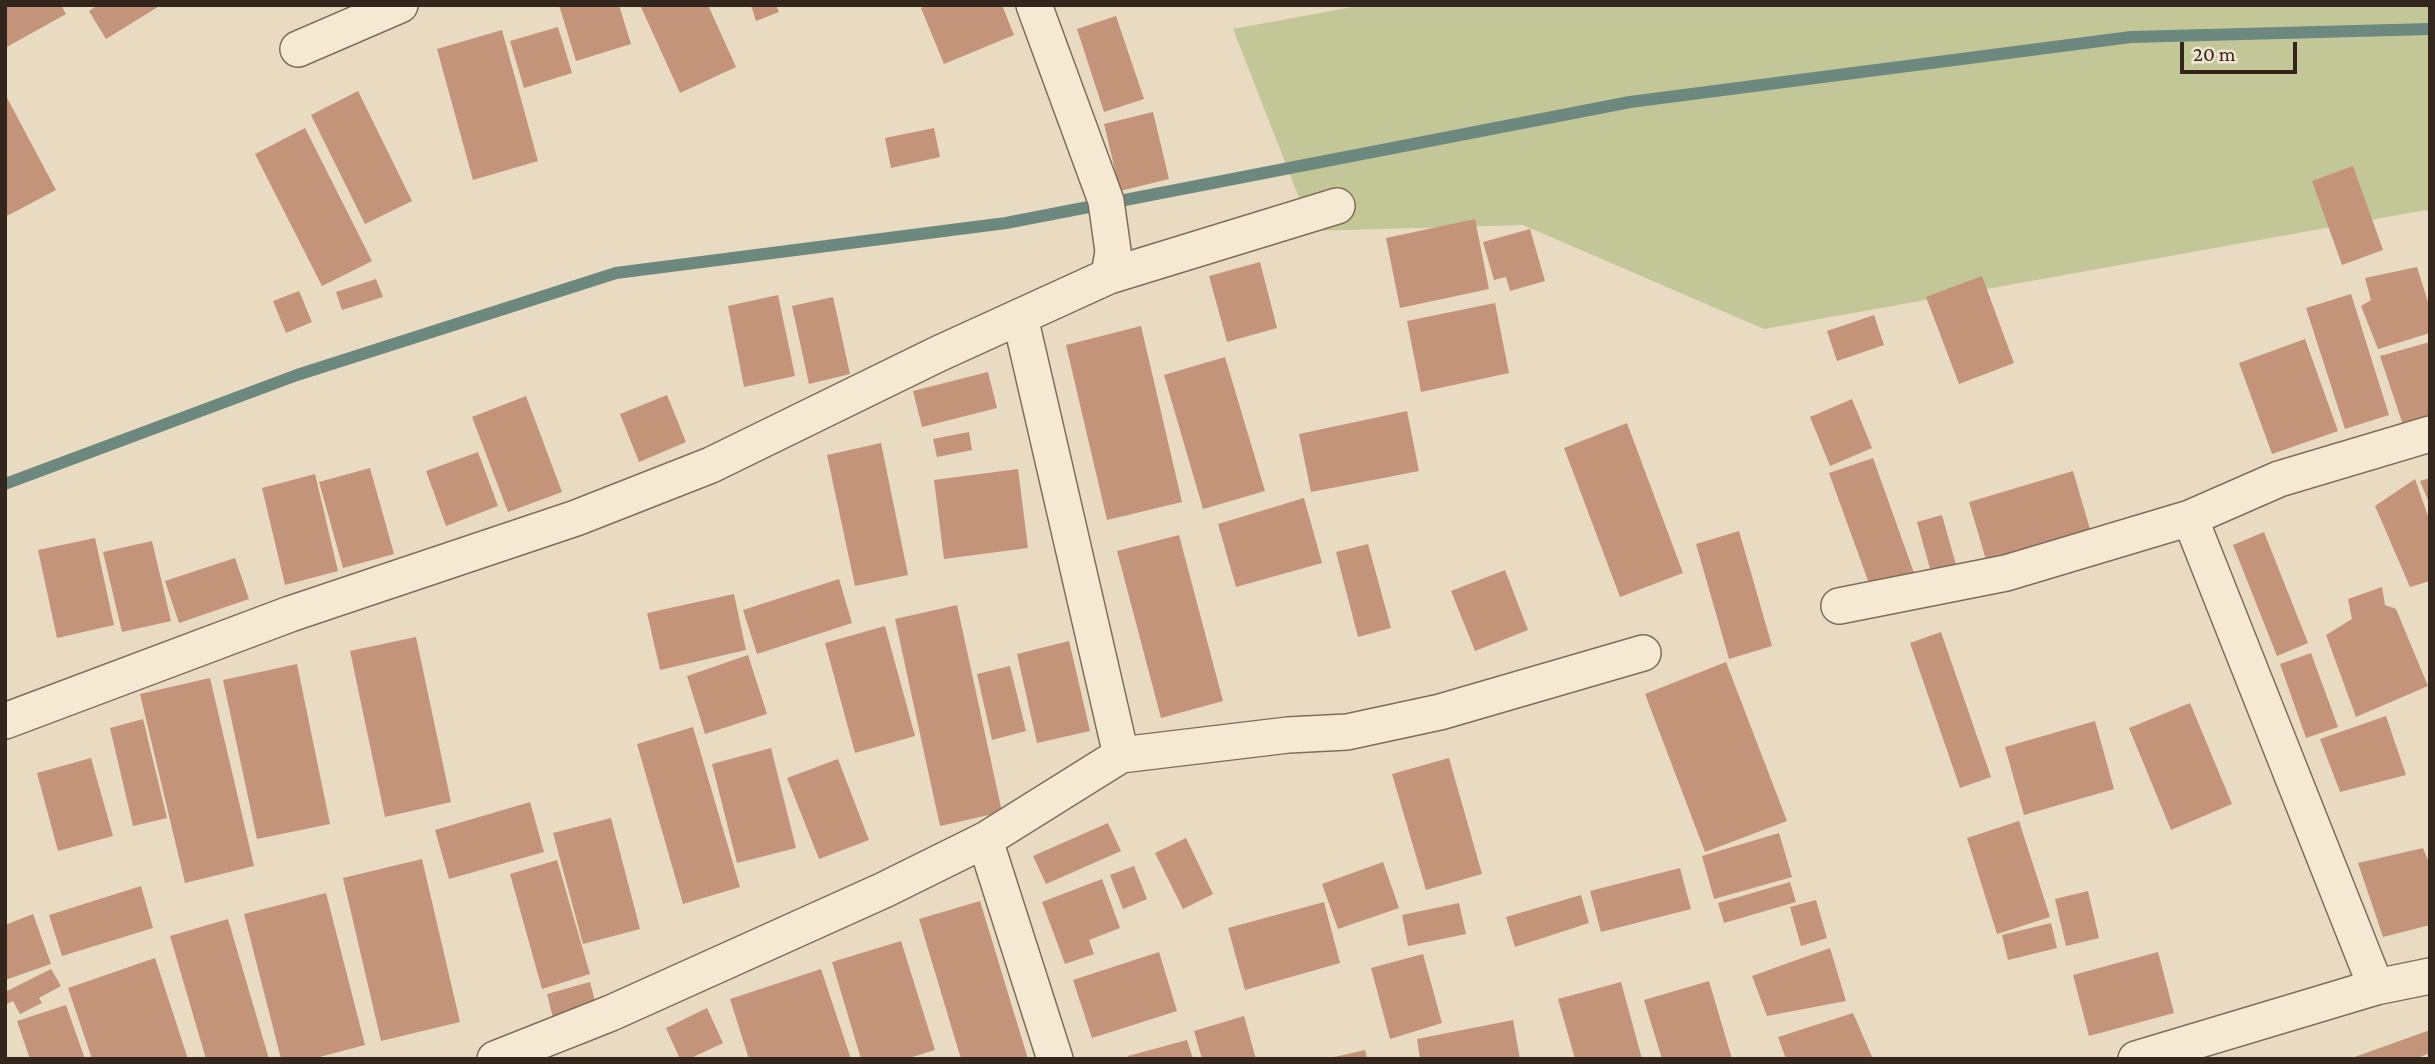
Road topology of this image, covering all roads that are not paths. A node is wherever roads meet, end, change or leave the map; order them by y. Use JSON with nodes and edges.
{"nodes":[{"id":1,"x":400,"y":5,"type":"edge"},
{"id":2,"x":1034,"y":5,"type":"edge"},
{"id":3,"x":298,"y":49,"type":"dead end"},
{"id":4,"x":1337,"y":206,"type":"dead end"},
{"id":5,"x":1111,"y":264,"type":"junction"},
{"id":6,"x":1020,"y":317,"type":"junction"},
{"id":7,"x":2430,"y":434,"type":"edge"},
{"id":8,"x":2190,"y":518,"type":"junction"},
{"id":9,"x":1839,"y":606,"type":"dead end"},
{"id":10,"x":1643,"y":653,"type":"dead end"},
{"id":11,"x":5,"y":721,"type":"edge"},
{"id":12,"x":1121,"y":755,"type":"junction"},
{"id":13,"x":985,"y":840,"type":"junction"},
{"id":14,"x":2430,"y":976,"type":"edge"},
{"id":15,"x":2376,"y":987,"type":"junction"},
{"id":16,"x":495,"y":1059,"type":"edge"},
{"id":17,"x":1055,"y":1059,"type":"edge"},
{"id":18,"x":2136,"y":1059,"type":"edge"}],
"edges":[{"from":1,"to":3,"type":"street"},
{"from":2,"to":5,"type":"street"},
{"from":4,"to":5,"type":"street"},
{"from":5,"to":6,"type":"street"},
{"from":6,"to":11,"type":"street"},
{"from":6,"to":12,"type":"street"},
{"from":7,"to":8,"type":"street"},
{"from":8,"to":9,"type":"street"},
{"from":8,"to":15,"type":"street"},
{"from":10,"to":12,"type":"street"},
{"from":12,"to":13,"type":"street"},
{"from":13,"to":16,"type":"street"},
{"from":13,"to":17,"type":"street"},
{"from":14,"to":15,"type":"street"},
{"from":15,"to":18,"type":"street"}]}
